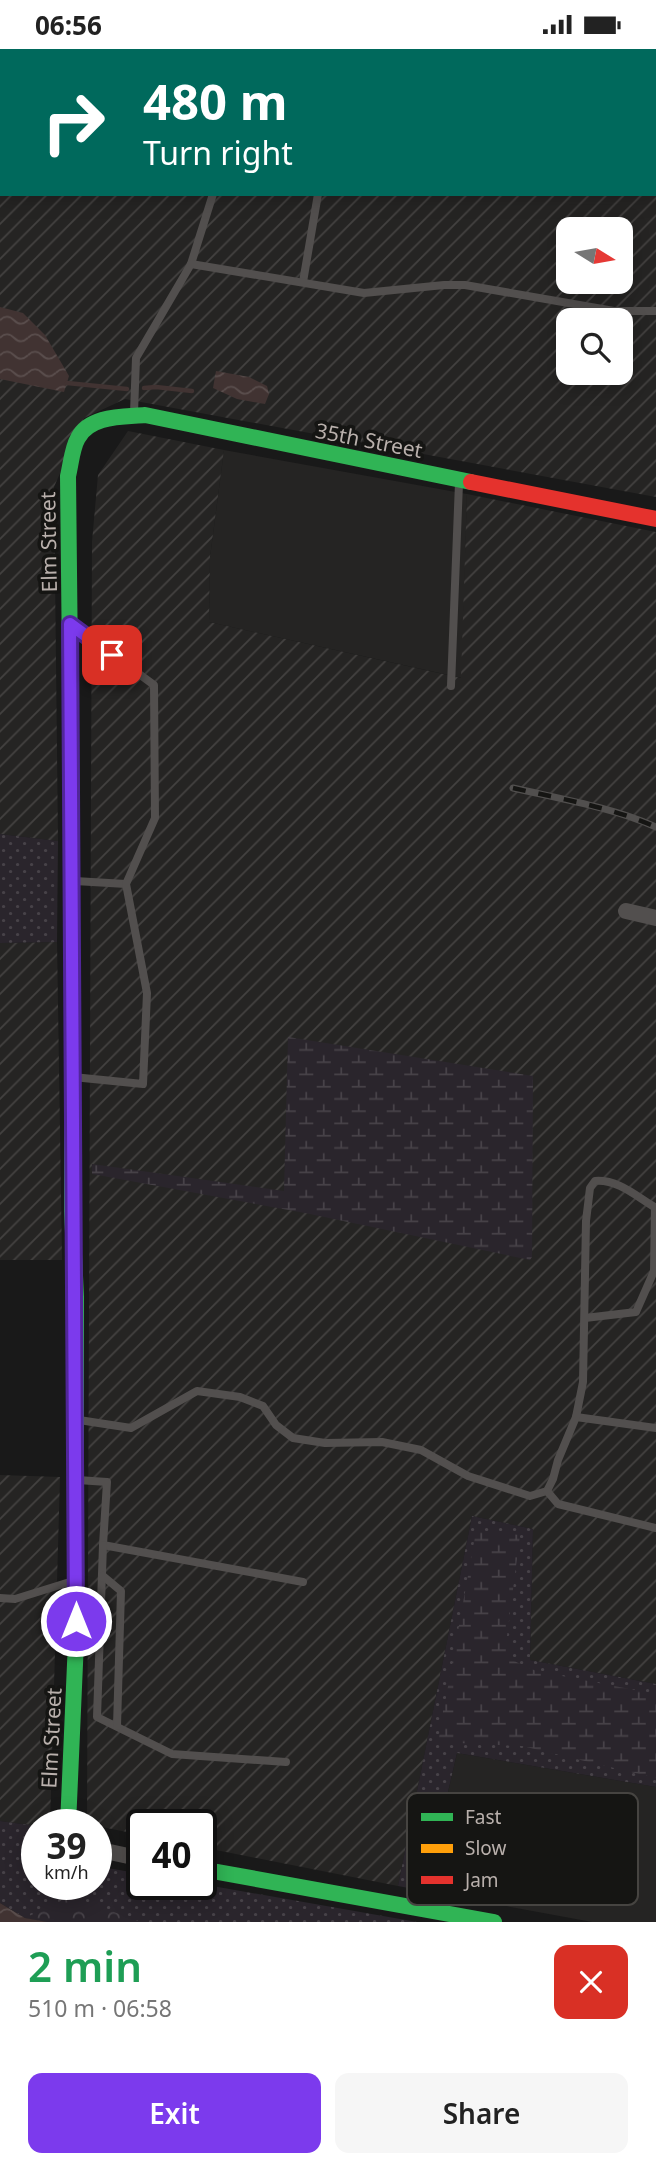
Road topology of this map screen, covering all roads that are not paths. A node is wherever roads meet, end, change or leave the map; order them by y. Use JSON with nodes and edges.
{"nodes":[{"id":1,"x":211,"y":196,"type":"edge"},
{"id":2,"x":318,"y":196,"type":"edge"},
{"id":3,"x":191,"y":264,"type":"junction"},
{"id":4,"x":303,"y":282,"type":"junction"},
{"id":5,"x":656,"y":311,"type":"edge"},
{"id":6,"x":135,"y":416,"type":"junction"},
{"id":7,"x":78,"y":437,"type":"joint"},
{"id":8,"x":459,"y":480,"type":"junction"},
{"id":9,"x":656,"y":519,"type":"edge"},
{"id":10,"x":70,"y":624,"type":"junction"},
{"id":11,"x":451,"y":686,"type":"dead end"},
{"id":12,"x":72,"y":881,"type":"junction"},
{"id":13,"x":126,"y":884,"type":"junction"},
{"id":14,"x":626,"y":911,"type":"dead end"},
{"id":15,"x":656,"y":918,"type":"edge"},
{"id":16,"x":73,"y":1077,"type":"junction"},
{"id":17,"x":655,"y":1207,"type":"edge"},
{"id":18,"x":585,"y":1318,"type":"junction"},
{"id":19,"x":576,"y":1417,"type":"junction"},
{"id":20,"x":76,"y":1420,"type":"junction"},
{"id":21,"x":656,"y":1428,"type":"edge"},
{"id":22,"x":76,"y":1479,"type":"junction"},
{"id":23,"x":547,"y":1491,"type":"junction"},
{"id":24,"x":656,"y":1528,"type":"edge"},
{"id":25,"x":103,"y":1545,"type":"junction"},
{"id":26,"x":103,"y":1576,"type":"junction"},
{"id":27,"x":76,"y":1580,"type":"junction"},
{"id":28,"x":303,"y":1582,"type":"dead end"},
{"id":29,"x":0,"y":1598,"type":"edge"},
{"id":30,"x":117,"y":1726,"type":"junction"},
{"id":31,"x":286,"y":1762,"type":"dead end"},
{"id":32,"x":69,"y":1809,"type":"edge"},
{"id":33,"x":217,"y":1872,"type":"edge"},
{"id":34,"x":494,"y":1922,"type":"edge"}],
"edges":[{"from":1,"to":3,"type":"lane"},
{"from":2,"to":4,"type":"lane"},
{"from":3,"to":4,"type":"lane"},
{"from":3,"to":6,"type":"lane"},
{"from":4,"to":5,"type":"lane"},
{"from":6,"to":7,"type":"street","name":"35th Street"},
{"from":6,"to":8,"type":"street","name":"35th Street"},
{"from":7,"to":10,"type":"street","name":"Elm Street"},
{"from":8,"to":9,"type":"street","name":"35th Street"},
{"from":8,"to":11,"type":"lane"},
{"from":10,"to":12,"type":"street","name":"Elm Street"},
{"from":10,"to":13,"type":"lane"},
{"from":12,"to":13,"type":"lane"},
{"from":12,"to":16,"type":"street","name":"Elm Street"},
{"from":13,"to":16,"type":"lane"},
{"from":14,"to":15,"type":"street"},
{"from":16,"to":20,"type":"street","name":"Elm Street"},
{"from":17,"to":18,"type":"lane"},
{"from":17,"to":18,"type":"lane"},
{"from":18,"to":19,"type":"lane"},
{"from":19,"to":21,"type":"lane"},
{"from":19,"to":23,"type":"lane"},
{"from":20,"to":22,"type":"street","name":"Elm Street"},
{"from":20,"to":23,"type":"lane"},
{"from":22,"to":25,"type":"lane"},
{"from":22,"to":27,"type":"street","name":"Elm Street"},
{"from":23,"to":24,"type":"lane"},
{"from":25,"to":26,"type":"lane"},
{"from":25,"to":28,"type":"lane"},
{"from":26,"to":30,"type":"lane"},
{"from":26,"to":30,"type":"lane"},
{"from":27,"to":29,"type":"lane"},
{"from":27,"to":32,"type":"street","name":"Elm Street"},
{"from":30,"to":31,"type":"lane"},
{"from":33,"to":34,"type":"street"}]}
